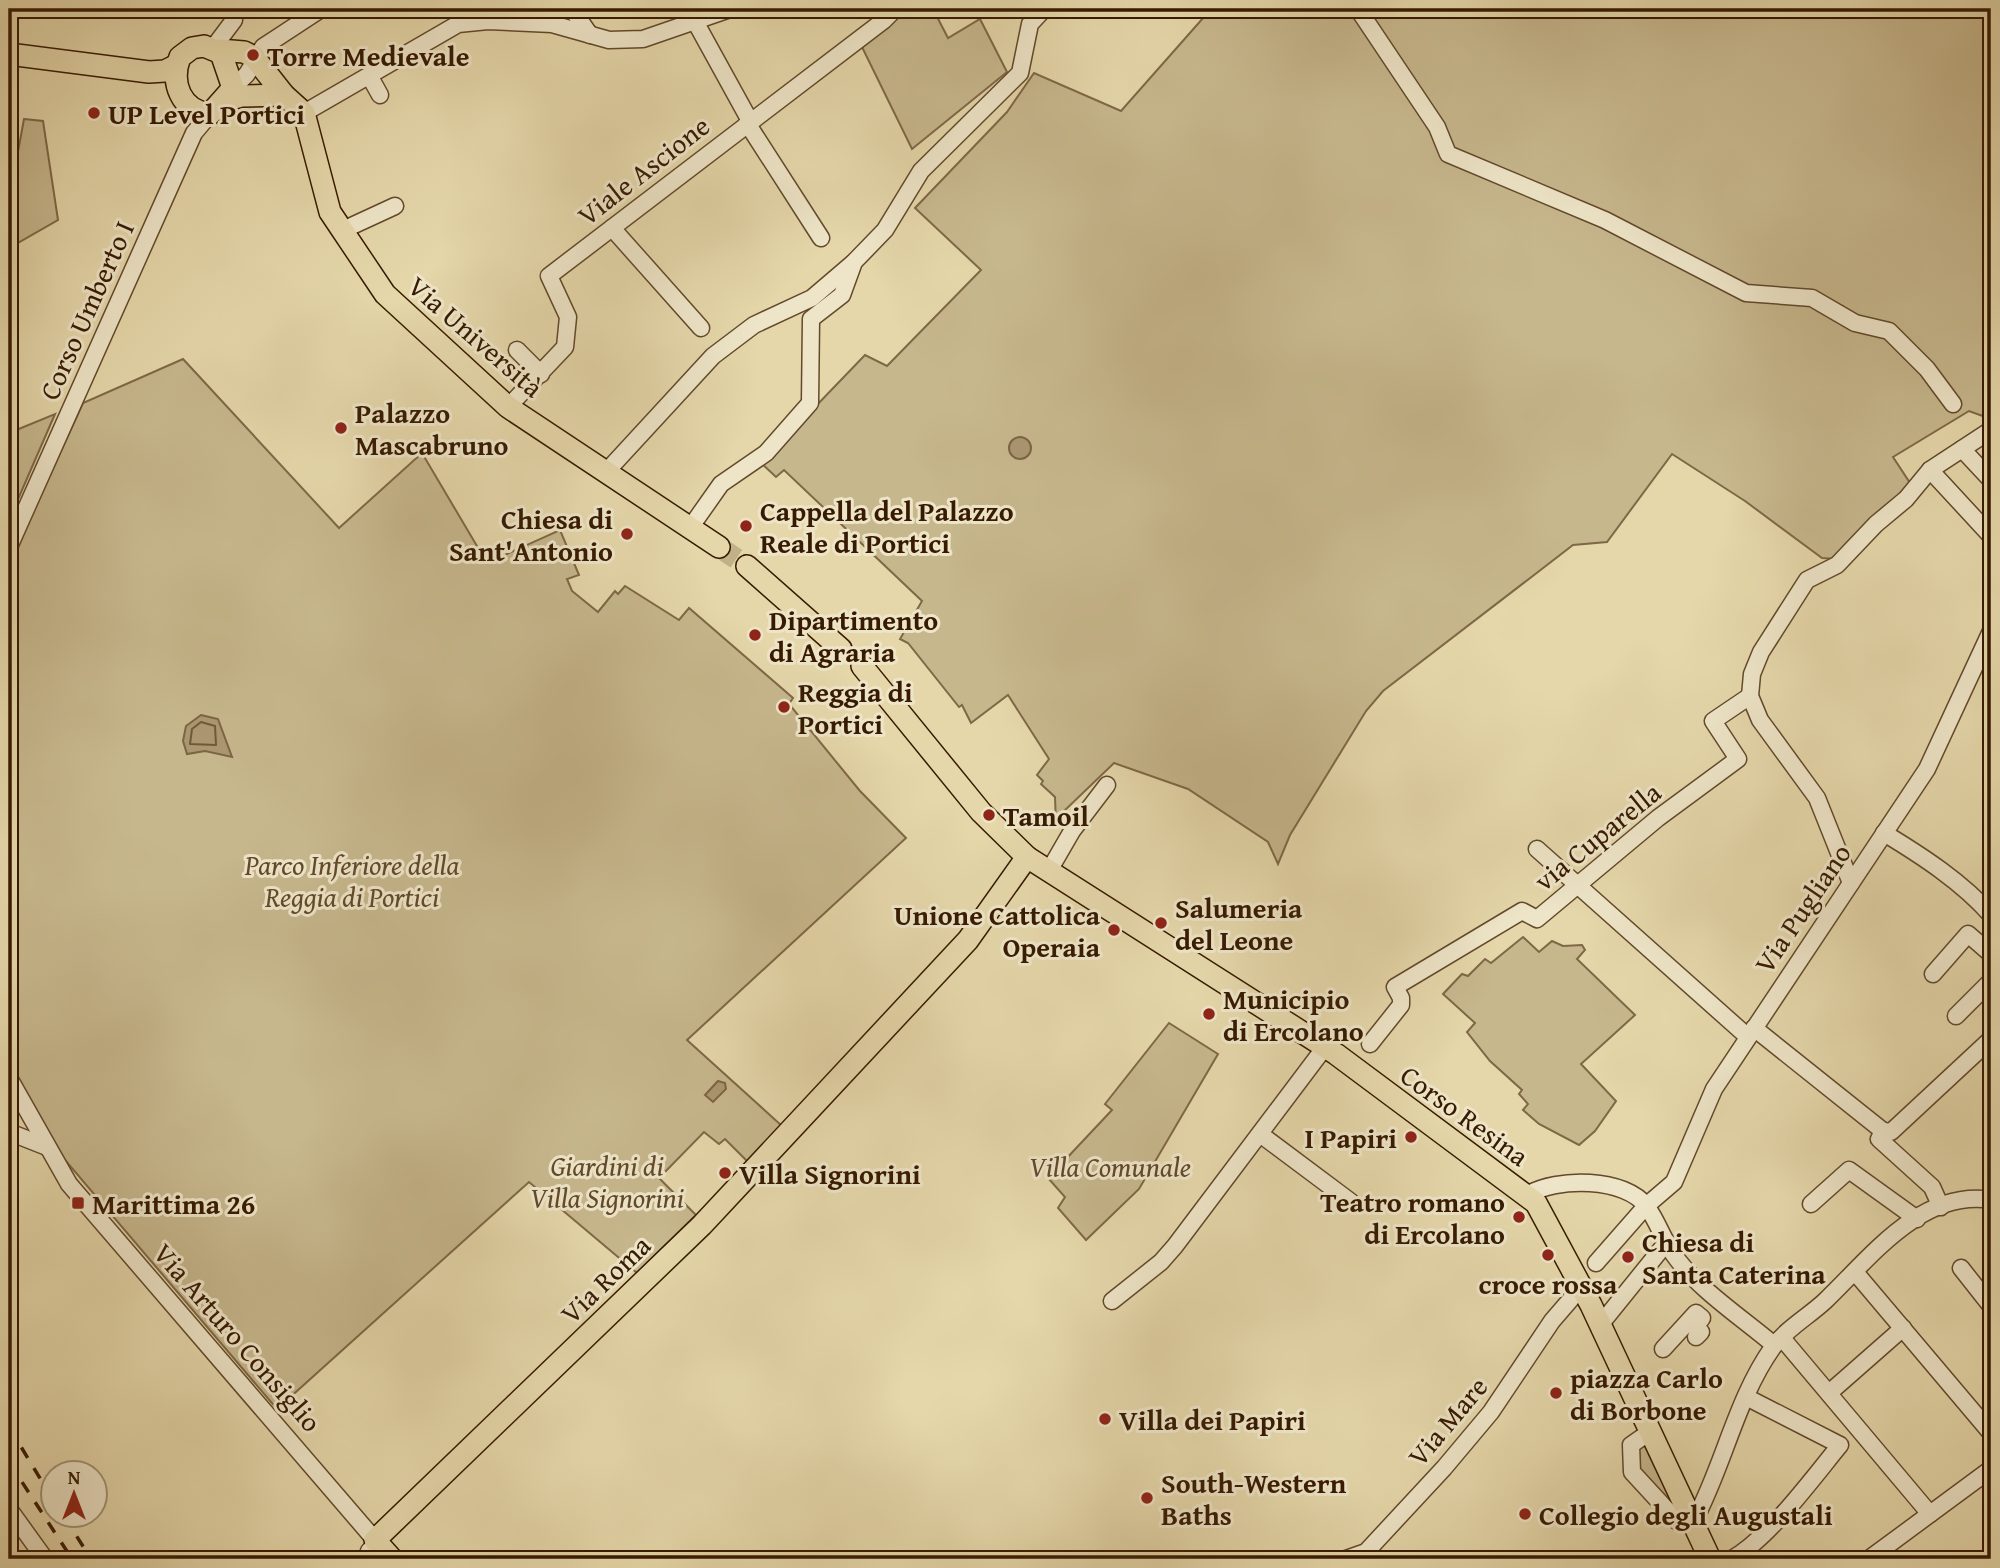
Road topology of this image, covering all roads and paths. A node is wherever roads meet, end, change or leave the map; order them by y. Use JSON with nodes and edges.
{"nodes":[{"id":1,"x":233,"y":9,"type":"edge"},
{"id":2,"x":321,"y":9,"type":"edge"},
{"id":3,"x":572,"y":9,"type":"edge"},
{"id":4,"x":730,"y":9,"type":"edge"},
{"id":5,"x":895,"y":9,"type":"edge"},
{"id":6,"x":1044,"y":9,"type":"edge"},
{"id":7,"x":1358,"y":9,"type":"edge"},
{"id":8,"x":696,"y":23,"type":"junction"},
{"id":9,"x":590,"y":35,"type":"junction"},
{"id":10,"x":216,"y":49,"type":"junction"},
{"id":11,"x":9,"y":54,"type":"edge"},
{"id":12,"x":254,"y":57,"type":"junction"},
{"id":13,"x":177,"y":65,"type":"junction"},
{"id":14,"x":149,"y":72,"type":"junction"},
{"id":15,"x":370,"y":77,"type":"junction"},
{"id":16,"x":177,"y":87,"type":"junction"},
{"id":17,"x":284,"y":95,"type":"junction"},
{"id":18,"x":380,"y":95,"type":"dead end"},
{"id":19,"x":215,"y":103,"type":"junction"},
{"id":20,"x":304,"y":113,"type":"junction"},
{"id":21,"x":748,"y":122,"type":"junction"},
{"id":22,"x":395,"y":206,"type":"dead end"},
{"id":23,"x":612,"y":228,"type":"junction"},
{"id":24,"x":343,"y":230,"type":"junction"},
{"id":25,"x":821,"y":238,"type":"dead end"},
{"id":26,"x":854,"y":262,"type":"junction"},
{"id":27,"x":701,"y":328,"type":"dead end"},
{"id":28,"x":517,"y":349,"type":"dead end"},
{"id":29,"x":541,"y":374,"type":"junction"},
{"id":30,"x":1952,"y":404,"type":"dead end"},
{"id":31,"x":508,"y":407,"type":"junction"},
{"id":32,"x":1991,"y":430,"type":"edge"},
{"id":33,"x":1962,"y":449,"type":"junction"},
{"id":34,"x":1930,"y":470,"type":"junction"},
{"id":35,"x":607,"y":471,"type":"junction"},
{"id":36,"x":1991,"y":480,"type":"edge"},
{"id":37,"x":690,"y":528,"type":"junction"},
{"id":38,"x":1991,"y":536,"type":"edge"},
{"id":39,"x":9,"y":547,"type":"edge"},
{"id":40,"x":719,"y":547,"type":"tunnel mouth"},
{"id":41,"x":747,"y":566,"type":"tunnel mouth"},
{"id":42,"x":1991,"y":631,"type":"edge"},
{"id":43,"x":841,"y":649,"type":"dead end"},
{"id":44,"x":862,"y":666,"type":"dead end"},
{"id":45,"x":1750,"y":696,"type":"junction"},
{"id":46,"x":1107,"y":785,"type":"dead end"},
{"id":47,"x":1884,"y":833,"type":"junction"},
{"id":48,"x":1537,"y":849,"type":"dead end"},
{"id":49,"x":1027,"y":857,"type":"junction"},
{"id":50,"x":1050,"y":869,"type":"junction"},
{"id":51,"x":1851,"y":883,"type":"junction"},
{"id":52,"x":1578,"y":886,"type":"junction"},
{"id":53,"x":1991,"y":915,"type":"edge"},
{"id":54,"x":1991,"y":954,"type":"edge"},
{"id":55,"x":1933,"y":974,"type":"dead end"},
{"id":56,"x":1991,"y":981,"type":"edge"},
{"id":57,"x":1956,"y":1016,"type":"dead end"},
{"id":58,"x":1751,"y":1033,"type":"junction"},
{"id":59,"x":1991,"y":1039,"type":"edge"},
{"id":60,"x":1370,"y":1044,"type":"dead end"},
{"id":61,"x":1325,"y":1047,"type":"junction"},
{"id":62,"x":9,"y":1078,"type":"edge"},
{"id":63,"x":36,"y":1120,"type":"junction"},
{"id":64,"x":1883,"y":1131,"type":"junction"},
{"id":65,"x":9,"y":1132,"type":"edge"},
{"id":66,"x":1260,"y":1134,"type":"junction"},
{"id":67,"x":47,"y":1147,"type":"junction"},
{"id":68,"x":1527,"y":1195,"type":"junction"},
{"id":69,"x":1991,"y":1200,"type":"edge"},
{"id":70,"x":1351,"y":1202,"type":"dead end"},
{"id":71,"x":1811,"y":1204,"type":"dead end"},
{"id":72,"x":1646,"y":1206,"type":"junction"},
{"id":73,"x":1941,"y":1207,"type":"junction"},
{"id":74,"x":1917,"y":1219,"type":"junction"},
{"id":75,"x":1667,"y":1242,"type":"junction"},
{"id":76,"x":1596,"y":1263,"type":"dead end"},
{"id":77,"x":1961,"y":1268,"type":"dead end"},
{"id":78,"x":1854,"y":1272,"type":"junction"},
{"id":79,"x":1571,"y":1299,"type":"dead end"},
{"id":80,"x":1112,"y":1301,"type":"dead end"},
{"id":81,"x":1706,"y":1305,"type":"junction"},
{"id":82,"x":1991,"y":1306,"type":"edge"},
{"id":83,"x":1600,"y":1325,"type":"junction"},
{"id":84,"x":1903,"y":1328,"type":"junction"},
{"id":85,"x":1696,"y":1337,"type":"dead end"},
{"id":86,"x":1778,"y":1341,"type":"junction"},
{"id":87,"x":1662,"y":1349,"type":"dead end"},
{"id":88,"x":1829,"y":1393,"type":"junction"},
{"id":89,"x":1746,"y":1397,"type":"junction"},
{"id":90,"x":1651,"y":1431,"type":"junction"},
{"id":91,"x":1991,"y":1433,"type":"edge"},
{"id":92,"x":1991,"y":1469,"type":"edge"},
{"id":93,"x":9,"y":1509,"type":"edge"},
{"id":94,"x":1930,"y":1514,"type":"junction"},
{"id":95,"x":1693,"y":1518,"type":"junction"},
{"id":96,"x":378,"y":1550,"type":"edge"},
{"id":97,"x":45,"y":1559,"type":"edge"},
{"id":98,"x":1346,"y":1559,"type":"edge"},
{"id":99,"x":1710,"y":1559,"type":"edge"},
{"id":100,"x":1732,"y":1559,"type":"edge"},
{"id":101,"x":1869,"y":1559,"type":"edge"}],
"edges":[{"from":1,"to":10,"type":"street"},
{"from":2,"to":12,"type":"street","name":"Corso Umberto I"},
{"from":3,"to":9,"type":"street"},
{"from":4,"to":8,"type":"street"},
{"from":5,"to":21,"type":"street","name":"Viale Ascione"},
{"from":6,"to":26,"type":"street"},
{"from":7,"to":30,"type":"street"},
{"from":8,"to":9,"type":"street"},
{"from":8,"to":21,"type":"street"},
{"from":9,"to":15,"type":"street"},
{"from":10,"to":12,"type":"main road"},
{"from":10,"to":13,"type":"main road"},
{"from":10,"to":19,"type":"main road"},
{"from":11,"to":14,"type":"main road"},
{"from":12,"to":17,"type":"main road"},
{"from":12,"to":19,"type":"street","name":"Corso Umberto I"},
{"from":13,"to":14,"type":"main road"},
{"from":13,"to":16,"type":"main road"},
{"from":14,"to":16,"type":"main road"},
{"from":15,"to":18,"type":"street"},
{"from":15,"to":20,"type":"street"},
{"from":16,"to":19,"type":"main road"},
{"from":17,"to":19,"type":"main road"},
{"from":17,"to":20,"type":"main road"},
{"from":19,"to":39,"type":"street","name":"Corso Umberto I"},
{"from":20,"to":24,"type":"main road","name":"Via Università"},
{"from":21,"to":23,"type":"street","name":"Viale Ascione"},
{"from":21,"to":25,"type":"street"},
{"from":22,"to":24,"type":"street"},
{"from":23,"to":27,"type":"street"},
{"from":23,"to":29,"type":"street","name":"Viale Ascione"},
{"from":24,"to":31,"type":"main road","name":"Via Università"},
{"from":26,"to":35,"type":"street"},
{"from":26,"to":37,"type":"street"},
{"from":28,"to":29,"type":"street"},
{"from":29,"to":31,"type":"street","name":"Viale Ascione"},
{"from":31,"to":35,"type":"main road","name":"Via Università"},
{"from":32,"to":33,"type":"street"},
{"from":33,"to":34,"type":"street"},
{"from":33,"to":36,"type":"street"},
{"from":34,"to":38,"type":"street"},
{"from":34,"to":45,"type":"street"},
{"from":35,"to":37,"type":"main road","name":"Via Università"},
{"from":37,"to":40,"type":"main road","name":"Via Università"},
{"from":41,"to":43,"type":"main road"},
{"from":42,"to":47,"type":"street","name":"Via Pugliano"},
{"from":44,"to":49,"type":"main road"},
{"from":45,"to":51,"type":"street"},
{"from":45,"to":52,"type":"street","name":"via Cuparella"},
{"from":46,"to":50,"type":"street"},
{"from":47,"to":51,"type":"street","name":"Via Pugliano"},
{"from":47,"to":53,"type":"street"},
{"from":48,"to":52,"type":"street"},
{"from":49,"to":50,"type":"main road","name":"Corso Resina"},
{"from":49,"to":96,"type":"main road","name":"Via Roma"},
{"from":50,"to":61,"type":"main road","name":"Corso Resina"},
{"from":51,"to":58,"type":"street","name":"Via Pugliano"},
{"from":52,"to":58,"type":"street"},
{"from":52,"to":60,"type":"street","name":"via Cuparella"},
{"from":54,"to":55,"type":"street"},
{"from":56,"to":57,"type":"street"},
{"from":58,"to":64,"type":"street"},
{"from":58,"to":72,"type":"street","name":"Via Pugliano"},
{"from":59,"to":64,"type":"street"},
{"from":61,"to":66,"type":"street"},
{"from":61,"to":68,"type":"main road","name":"Corso Resina"},
{"from":62,"to":63,"type":"street","name":"Via Arturo Consiglio"},
{"from":63,"to":65,"type":"street"},
{"from":63,"to":67,"type":"street","name":"Via Arturo Consiglio"},
{"from":64,"to":73,"type":"street"},
{"from":65,"to":67,"type":"street"},
{"from":66,"to":70,"type":"street"},
{"from":66,"to":80,"type":"street"},
{"from":67,"to":96,"type":"street","name":"Via Arturo Consiglio"},
{"from":68,"to":72,"type":"street"},
{"from":68,"to":83,"type":"main road","name":"Corso Resina"},
{"from":69,"to":73,"type":"street"},
{"from":71,"to":74,"type":"street"},
{"from":72,"to":75,"type":"street"},
{"from":72,"to":76,"type":"street","name":"Via Pugliano"},
{"from":73,"to":74,"type":"street"},
{"from":74,"to":78,"type":"street"},
{"from":75,"to":81,"type":"street"},
{"from":75,"to":83,"type":"street"},
{"from":77,"to":82,"type":"street"},
{"from":78,"to":84,"type":"street"},
{"from":78,"to":86,"type":"street"},
{"from":79,"to":98,"type":"street","name":"Via Mare"},
{"from":81,"to":85,"type":"street"},
{"from":81,"to":86,"type":"street"},
{"from":81,"to":87,"type":"street"},
{"from":83,"to":90,"type":"main road","name":"Corso Resina"},
{"from":84,"to":88,"type":"street"},
{"from":84,"to":91,"type":"street"},
{"from":86,"to":88,"type":"street"},
{"from":86,"to":89,"type":"street"},
{"from":88,"to":94,"type":"street"},
{"from":89,"to":95,"type":"street"},
{"from":89,"to":100,"type":"street"},
{"from":90,"to":95,"type":"main road","name":"Corso Resina"},
{"from":90,"to":95,"type":"street"},
{"from":92,"to":94,"type":"street"},
{"from":93,"to":97,"type":"street"},
{"from":94,"to":101,"type":"street"},
{"from":95,"to":99,"type":"main road","name":"Corso Resina"}]}
